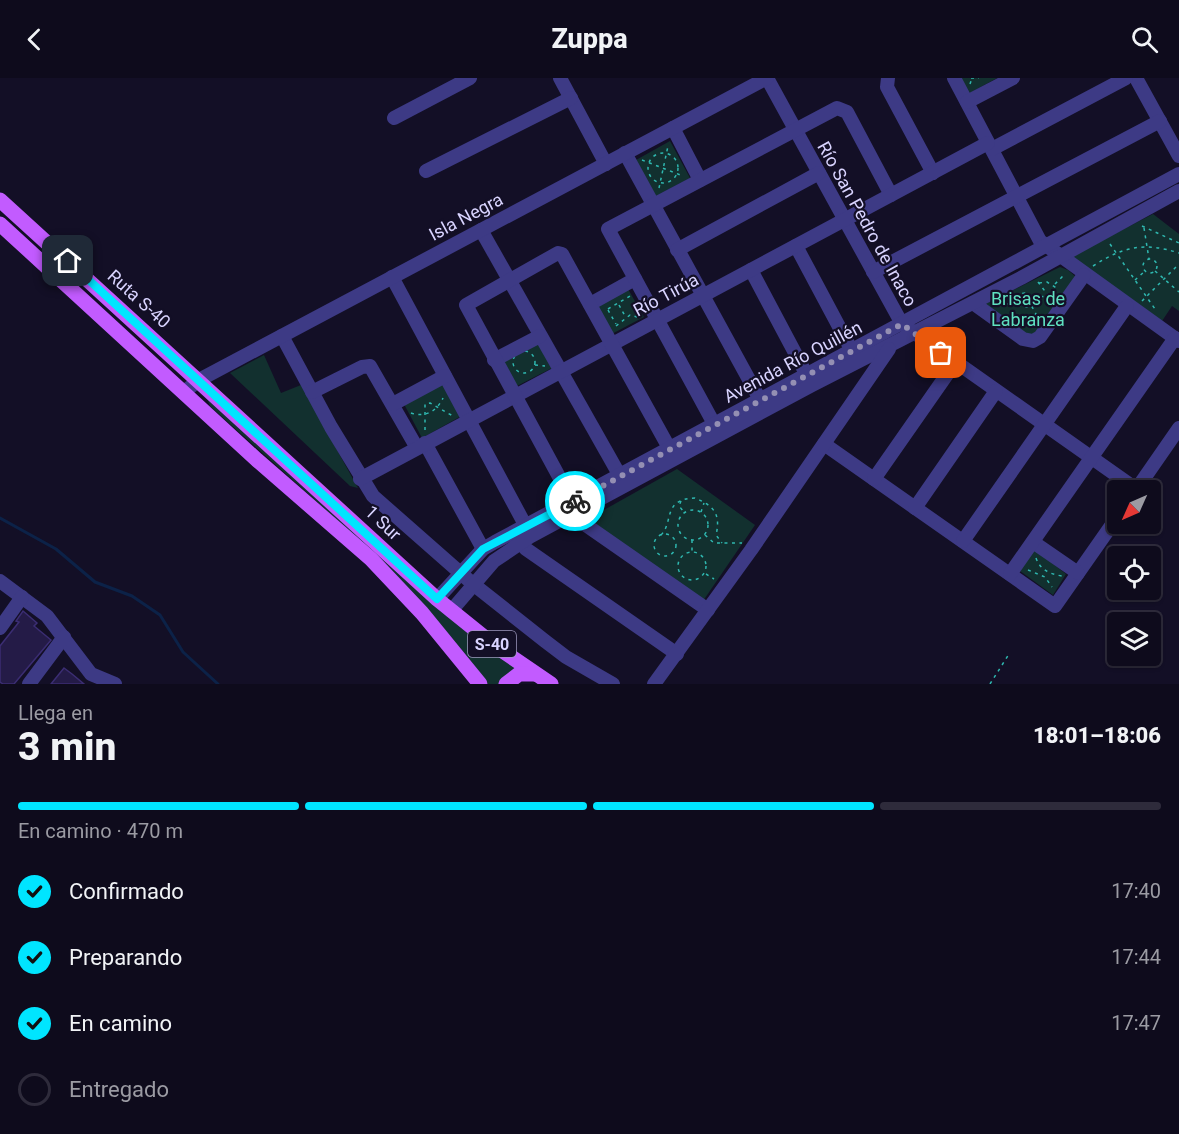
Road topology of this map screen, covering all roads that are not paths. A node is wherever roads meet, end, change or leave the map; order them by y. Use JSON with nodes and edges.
{"nodes":[{"id":1,"x":470,"y":78,"type":"edge"},
{"id":2,"x":560,"y":78,"type":"edge"},
{"id":3,"x":767,"y":78,"type":"edge"},
{"id":4,"x":888,"y":78,"type":"edge"},
{"id":5,"x":954,"y":78,"type":"edge"},
{"id":6,"x":1013,"y":78,"type":"edge"},
{"id":7,"x":1126,"y":78,"type":"edge"},
{"id":8,"x":1136,"y":78,"type":"edge"},
{"id":9,"x":571,"y":98,"type":"junction"},
{"id":10,"x":967,"y":102,"type":"junction"},
{"id":11,"x":394,"y":118,"type":"dead end"},
{"id":12,"x":1160,"y":122,"type":"junction"},
{"id":13,"x":672,"y":128,"type":"junction"},
{"id":14,"x":795,"y":130,"type":"junction"},
{"id":15,"x":990,"y":146,"type":"junction"},
{"id":16,"x":625,"y":153,"type":"junction"},
{"id":17,"x":1179,"y":156,"type":"edge"},
{"id":18,"x":606,"y":164,"type":"junction"},
{"id":19,"x":426,"y":171,"type":"dead end"},
{"id":20,"x":819,"y":173,"type":"junction"},
{"id":21,"x":933,"y":173,"type":"junction"},
{"id":22,"x":1179,"y":174,"type":"edge"},
{"id":23,"x":699,"y":181,"type":"junction"},
{"id":24,"x":1179,"y":192,"type":"edge"},
{"id":25,"x":891,"y":195,"type":"junction"},
{"id":26,"x":1016,"y":196,"type":"junction"},
{"id":27,"x":0,"y":200,"type":"edge"},
{"id":28,"x":654,"y":204,"type":"junction"},
{"id":29,"x":845,"y":220,"type":"junction"},
{"id":30,"x":0,"y":224,"type":"edge"},
{"id":31,"x":481,"y":230,"type":"junction"},
{"id":32,"x":796,"y":246,"type":"junction"},
{"id":33,"x":1046,"y":246,"type":"junction"},
{"id":34,"x":677,"y":249,"type":"junction"},
{"id":35,"x":1060,"y":256,"type":"junction"},
{"id":36,"x":751,"y":270,"type":"junction"},
{"id":37,"x":873,"y":272,"type":"junction"},
{"id":38,"x":1084,"y":274,"type":"junction"},
{"id":39,"x":392,"y":277,"type":"junction"},
{"id":40,"x":509,"y":279,"type":"junction"},
{"id":41,"x":638,"y":285,"type":"junction"},
{"id":42,"x":703,"y":295,"type":"junction"},
{"id":43,"x":976,"y":302,"type":"junction"},
{"id":44,"x":600,"y":304,"type":"junction"},
{"id":45,"x":1130,"y":308,"type":"junction"},
{"id":46,"x":657,"y":320,"type":"junction"},
{"id":47,"x":902,"y":324,"type":"junction"},
{"id":48,"x":914,"y":333,"type":"junction"},
{"id":49,"x":282,"y":336,"type":"junction"},
{"id":50,"x":540,"y":336,"type":"junction"},
{"id":51,"x":1177,"y":340,"type":"edge"},
{"id":52,"x":612,"y":344,"type":"junction"},
{"id":53,"x":891,"y":345,"type":"junction"},
{"id":54,"x":852,"y":351,"type":"junction"},
{"id":55,"x":494,"y":360,"type":"junction"},
{"id":56,"x":955,"y":363,"type":"junction"},
{"id":57,"x":843,"y":370,"type":"junction"},
{"id":58,"x":560,"y":371,"type":"junction"},
{"id":59,"x":199,"y":380,"type":"junction"},
{"id":60,"x":810,"y":380,"type":"junction"},
{"id":61,"x":448,"y":381,"type":"junction"},
{"id":62,"x":859,"y":391,"type":"junction"},
{"id":63,"x":996,"y":391,"type":"junction"},
{"id":64,"x":184,"y":392,"type":"junction"},
{"id":65,"x":312,"y":392,"type":"junction"},
{"id":66,"x":514,"y":396,"type":"junction"},
{"id":67,"x":763,"y":406,"type":"junction"},
{"id":68,"x":396,"y":410,"type":"junction"},
{"id":69,"x":466,"y":421,"type":"junction"},
{"id":70,"x":1044,"y":425,"type":"junction"},
{"id":71,"x":1179,"y":428,"type":"edge"},
{"id":72,"x":717,"y":430,"type":"junction"},
{"id":73,"x":824,"y":444,"type":"junction"},
{"id":74,"x":421,"y":445,"type":"junction"},
{"id":75,"x":672,"y":454,"type":"junction"},
{"id":76,"x":1091,"y":458,"type":"junction"},
{"id":77,"x":360,"y":479,"type":"junction"},
{"id":78,"x":874,"y":479,"type":"junction"},
{"id":79,"x":1122,"y":480,"type":"edge"},
{"id":80,"x":1143,"y":480,"type":"edge"},
{"id":81,"x":622,"y":481,"type":"junction"},
{"id":82,"x":571,"y":508,"type":"junction"},
{"id":83,"x":915,"y":508,"type":"junction"},
{"id":84,"x":1107,"y":532,"type":"edge"},
{"id":85,"x":522,"y":535,"type":"junction"},
{"id":86,"x":963,"y":541,"type":"junction"},
{"id":87,"x":1033,"y":542,"type":"junction"},
{"id":88,"x":483,"y":549,"type":"junction"},
{"id":89,"x":460,"y":573,"type":"junction"},
{"id":90,"x":1078,"y":573,"type":"junction"},
{"id":91,"x":1010,"y":574,"type":"junction"},
{"id":92,"x":0,"y":581,"type":"edge"},
{"id":93,"x":473,"y":584,"type":"junction"},
{"id":94,"x":22,"y":597,"type":"junction"},
{"id":95,"x":437,"y":599,"type":"junction"},
{"id":96,"x":708,"y":610,"type":"junction"},
{"id":97,"x":451,"y":611,"type":"junction"},
{"id":98,"x":0,"y":628,"type":"edge"},
{"id":99,"x":64,"y":637,"type":"junction"},
{"id":100,"x":677,"y":654,"type":"junction"},
{"id":101,"x":535,"y":674,"type":"junction"},
{"id":102,"x":105,"y":683,"type":"edge"},
{"id":103,"x":28,"y":684,"type":"edge"},
{"id":104,"x":480,"y":684,"type":"edge"},
{"id":105,"x":506,"y":684,"type":"edge"},
{"id":106,"x":551,"y":684,"type":"edge"},
{"id":107,"x":613,"y":684,"type":"edge"},
{"id":108,"x":654,"y":684,"type":"edge"}],
"edges":[{"from":1,"to":11,"type":"street"},
{"from":2,"to":9,"type":"street"},
{"from":3,"to":13,"type":"street","name":"Isla Negra"},
{"from":3,"to":14,"type":"street","name":"Río San Pedro de Inaco"},
{"from":4,"to":21,"type":"street"},
{"from":5,"to":10,"type":"street"},
{"from":6,"to":10,"type":"street"},
{"from":7,"to":15,"type":"street","name":"Río Tirúa"},
{"from":8,"to":12,"type":"street"},
{"from":9,"to":18,"type":"street"},
{"from":9,"to":19,"type":"street"},
{"from":10,"to":15,"type":"street"},
{"from":12,"to":17,"type":"street"},
{"from":12,"to":26,"type":"street"},
{"from":13,"to":16,"type":"street","name":"Isla Negra"},
{"from":13,"to":23,"type":"street"},
{"from":14,"to":20,"type":"street","name":"Río San Pedro de Inaco"},
{"from":14,"to":23,"type":"street"},
{"from":14,"to":25,"type":"street"},
{"from":15,"to":21,"type":"street","name":"Río Tirúa"},
{"from":15,"to":26,"type":"street"},
{"from":16,"to":18,"type":"street","name":"Isla Negra"},
{"from":16,"to":28,"type":"street"},
{"from":18,"to":31,"type":"street","name":"Isla Negra"},
{"from":20,"to":29,"type":"street","name":"Río San Pedro de Inaco"},
{"from":20,"to":34,"type":"street"},
{"from":21,"to":25,"type":"street","name":"Río Tirúa"},
{"from":22,"to":33,"type":"street","name":"Avenida Río Quillén"},
{"from":23,"to":28,"type":"street"},
{"from":24,"to":35,"type":"street","name":"Avenida Río Quillén"},
{"from":25,"to":29,"type":"street","name":"Río Tirúa"},
{"from":26,"to":33,"type":"street"},
{"from":26,"to":37,"type":"street"},
{"from":27,"to":59,"type":"main road","name":"Ruta S-40","number":"S-40"},
{"from":28,"to":34,"type":"street"},
{"from":28,"to":41,"type":"street"},
{"from":29,"to":32,"type":"street","name":"Río Tirúa"},
{"from":29,"to":37,"type":"street","name":"Río San Pedro de Inaco"},
{"from":30,"to":64,"type":"main road","number":"S-40"},
{"from":31,"to":39,"type":"street","name":"Isla Negra"},
{"from":31,"to":40,"type":"street"},
{"from":32,"to":36,"type":"street","name":"Río Tirúa"},
{"from":32,"to":54,"type":"street"},
{"from":33,"to":35,"type":"street"},
{"from":33,"to":47,"type":"street","name":"Avenida Río Quillén"},
{"from":34,"to":42,"type":"street"},
{"from":35,"to":38,"type":"street"},
{"from":35,"to":43,"type":"street","name":"Avenida Río Quillén"},
{"from":36,"to":42,"type":"street","name":"Río Tirúa"},
{"from":36,"to":60,"type":"street"},
{"from":37,"to":47,"type":"street","name":"Río San Pedro de Inaco"},
{"from":38,"to":43,"type":"street"},
{"from":38,"to":45,"type":"street"},
{"from":39,"to":49,"type":"street","name":"Isla Negra"},
{"from":39,"to":61,"type":"street"},
{"from":40,"to":44,"type":"street"},
{"from":40,"to":50,"type":"street"},
{"from":40,"to":55,"type":"street"},
{"from":41,"to":44,"type":"street"},
{"from":41,"to":46,"type":"street"},
{"from":42,"to":46,"type":"street","name":"Río Tirúa"},
{"from":42,"to":67,"type":"street"},
{"from":43,"to":48,"type":"street","name":"Avenida Río Quillén"},
{"from":44,"to":52,"type":"street"},
{"from":45,"to":51,"type":"street"},
{"from":45,"to":70,"type":"street"},
{"from":46,"to":52,"type":"street","name":"Río Tirúa"},
{"from":46,"to":72,"type":"street"},
{"from":47,"to":48,"type":"street","name":"Río San Pedro de Inaco"},
{"from":47,"to":54,"type":"street","name":"Avenida Río Quillén"},
{"from":48,"to":53,"type":"street","name":"Avenida Río Quillén"},
{"from":48,"to":56,"type":"street","name":"Río San Pedro de Inaco"},
{"from":49,"to":59,"type":"street","name":"Isla Negra"},
{"from":49,"to":65,"type":"street"},
{"from":50,"to":55,"type":"street"},
{"from":50,"to":58,"type":"street"},
{"from":51,"to":76,"type":"street"},
{"from":52,"to":58,"type":"street","name":"Río Tirúa"},
{"from":52,"to":75,"type":"street"},
{"from":53,"to":57,"type":"street","name":"Avenida Río Quillén"},
{"from":53,"to":62,"type":"street"},
{"from":54,"to":60,"type":"street","name":"Avenida Río Quillén"},
{"from":55,"to":66,"type":"street"},
{"from":56,"to":63,"type":"street","name":"Río San Pedro de Inaco"},
{"from":56,"to":78,"type":"street"},
{"from":57,"to":60,"type":"street","name":"Avenida Río Quillén"},
{"from":57,"to":62,"type":"street"},
{"from":58,"to":66,"type":"street","name":"Río Tirúa"},
{"from":58,"to":81,"type":"street"},
{"from":59,"to":64,"type":"street","name":"Isla Negra"},
{"from":59,"to":95,"type":"main road","name":"1 Sur","number":"S-40"},
{"from":60,"to":67,"type":"street","name":"Avenida Río Quillén"},
{"from":61,"to":68,"type":"street"},
{"from":61,"to":69,"type":"street"},
{"from":62,"to":73,"type":"street"},
{"from":63,"to":70,"type":"street","name":"Río San Pedro de Inaco"},
{"from":63,"to":83,"type":"street"},
{"from":64,"to":104,"type":"main road","number":"S-40"},
{"from":65,"to":68,"type":"street"},
{"from":65,"to":77,"type":"street"},
{"from":66,"to":69,"type":"street","name":"Río Tirúa"},
{"from":66,"to":82,"type":"street"},
{"from":67,"to":72,"type":"street","name":"Avenida Río Quillén"},
{"from":68,"to":74,"type":"street"},
{"from":69,"to":74,"type":"street","name":"Río Tirúa"},
{"from":69,"to":85,"type":"street"},
{"from":70,"to":76,"type":"street","name":"Río San Pedro de Inaco"},
{"from":70,"to":86,"type":"street"},
{"from":71,"to":80,"type":"street"},
{"from":72,"to":75,"type":"street","name":"Avenida Río Quillén"},
{"from":73,"to":78,"type":"street"},
{"from":73,"to":96,"type":"street"},
{"from":74,"to":77,"type":"street","name":"Río Tirúa"},
{"from":74,"to":88,"type":"street"},
{"from":75,"to":81,"type":"street","name":"Avenida Río Quillén"},
{"from":76,"to":79,"type":"street","name":"Río San Pedro de Inaco"},
{"from":76,"to":87,"type":"street"},
{"from":77,"to":89,"type":"street"},
{"from":78,"to":83,"type":"street"},
{"from":81,"to":82,"type":"street","name":"Avenida Río Quillén"},
{"from":82,"to":85,"type":"street","name":"Avenida Río Quillén"},
{"from":82,"to":96,"type":"street"},
{"from":83,"to":86,"type":"street"},
{"from":84,"to":90,"type":"street"},
{"from":85,"to":88,"type":"street","name":"Avenida Río Quillén"},
{"from":85,"to":93,"type":"street","name":"Avenida Río Quillén"},
{"from":85,"to":100,"type":"street"},
{"from":86,"to":91,"type":"street"},
{"from":87,"to":90,"type":"street"},
{"from":87,"to":91,"type":"street"},
{"from":88,"to":89,"type":"street","name":"Avenida Río Quillén"},
{"from":89,"to":93,"type":"street"},
{"from":89,"to":95,"type":"street","name":"Avenida Río Quillén"},
{"from":90,"to":91,"type":"street"},
{"from":92,"to":94,"type":"street"},
{"from":93,"to":97,"type":"street","name":"Avenida Río Quillén"},
{"from":93,"to":107,"type":"street"},
{"from":94,"to":98,"type":"street"},
{"from":94,"to":99,"type":"street"},
{"from":95,"to":97,"type":"main road","name":"1 Sur","number":"S-40"},
{"from":96,"to":100,"type":"street"},
{"from":97,"to":101,"type":"main road","name":"1 Sur","number":"S-40"},
{"from":99,"to":102,"type":"street"},
{"from":99,"to":103,"type":"street"},
{"from":100,"to":108,"type":"street"},
{"from":101,"to":105,"type":"main road"},
{"from":101,"to":106,"type":"main road","name":"1 Sur","number":"S-40"}]}
